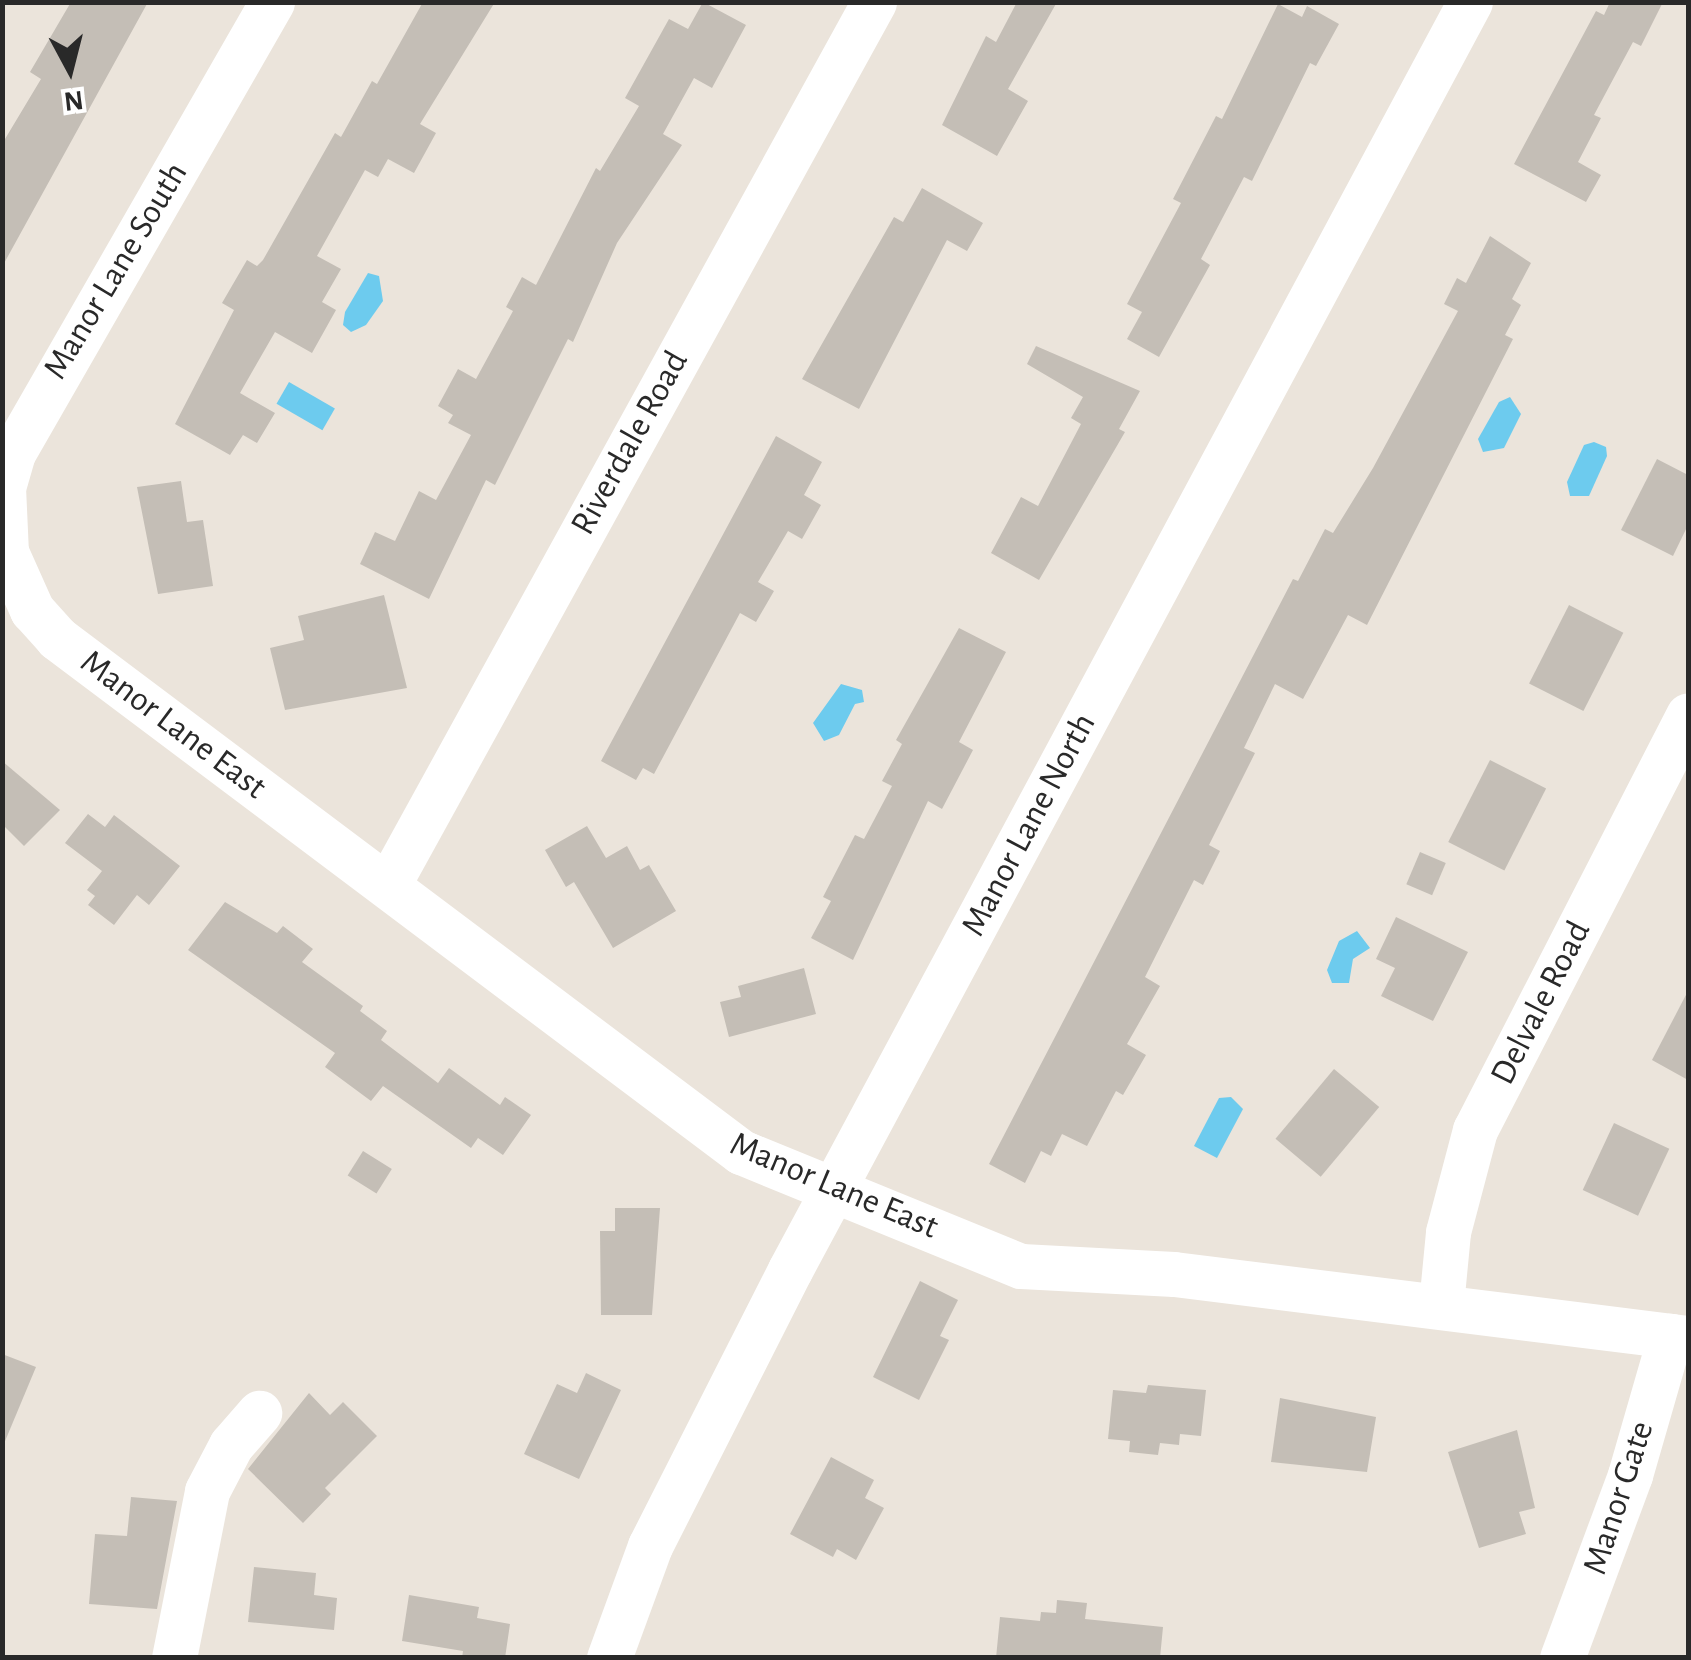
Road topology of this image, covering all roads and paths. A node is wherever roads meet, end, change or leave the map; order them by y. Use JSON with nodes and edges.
{"nodes":[{"id":1,"x":272,"y":2,"type":"edge"},
{"id":2,"x":874,"y":2,"type":"edge"},
{"id":3,"x":1470,"y":2,"type":"edge"},
{"id":4,"x":6,"y":552,"type":"joint"},
{"id":5,"x":1688,"y":716,"type":"edge"},
{"id":6,"x":388,"y":885,"type":"junction"},
{"id":7,"x":833,"y":1191,"type":"junction"},
{"id":8,"x":1441,"y":1305,"type":"junction"},
{"id":9,"x":1679,"y":1337,"type":"edge"},
{"id":10,"x":259,"y":1413,"type":"dead end"},
{"id":11,"x":174,"y":1658,"type":"edge"},
{"id":12,"x":609,"y":1658,"type":"edge"},
{"id":13,"x":1562,"y":1658,"type":"edge"}],
"edges":[{"from":1,"to":4,"type":"street","name":"Manor Lane South"},
{"from":2,"to":6,"type":"street","name":"Riverdale Road"},
{"from":3,"to":7,"type":"street","name":"Manor Lane North"},
{"from":4,"to":6,"type":"street","name":"Manor Lane East"},
{"from":5,"to":8,"type":"street","name":"Delvale Road"},
{"from":6,"to":7,"type":"street","name":"Manor Lane East"},
{"from":7,"to":8,"type":"street","name":"Manor Lane East"},
{"from":7,"to":12,"type":"street","name":"Manor Lane North"},
{"from":8,"to":9,"type":"street","name":"Manor Lane East"},
{"from":9,"to":13,"type":"street","name":"Manor Gate"},
{"from":10,"to":11,"type":"street"}]}
